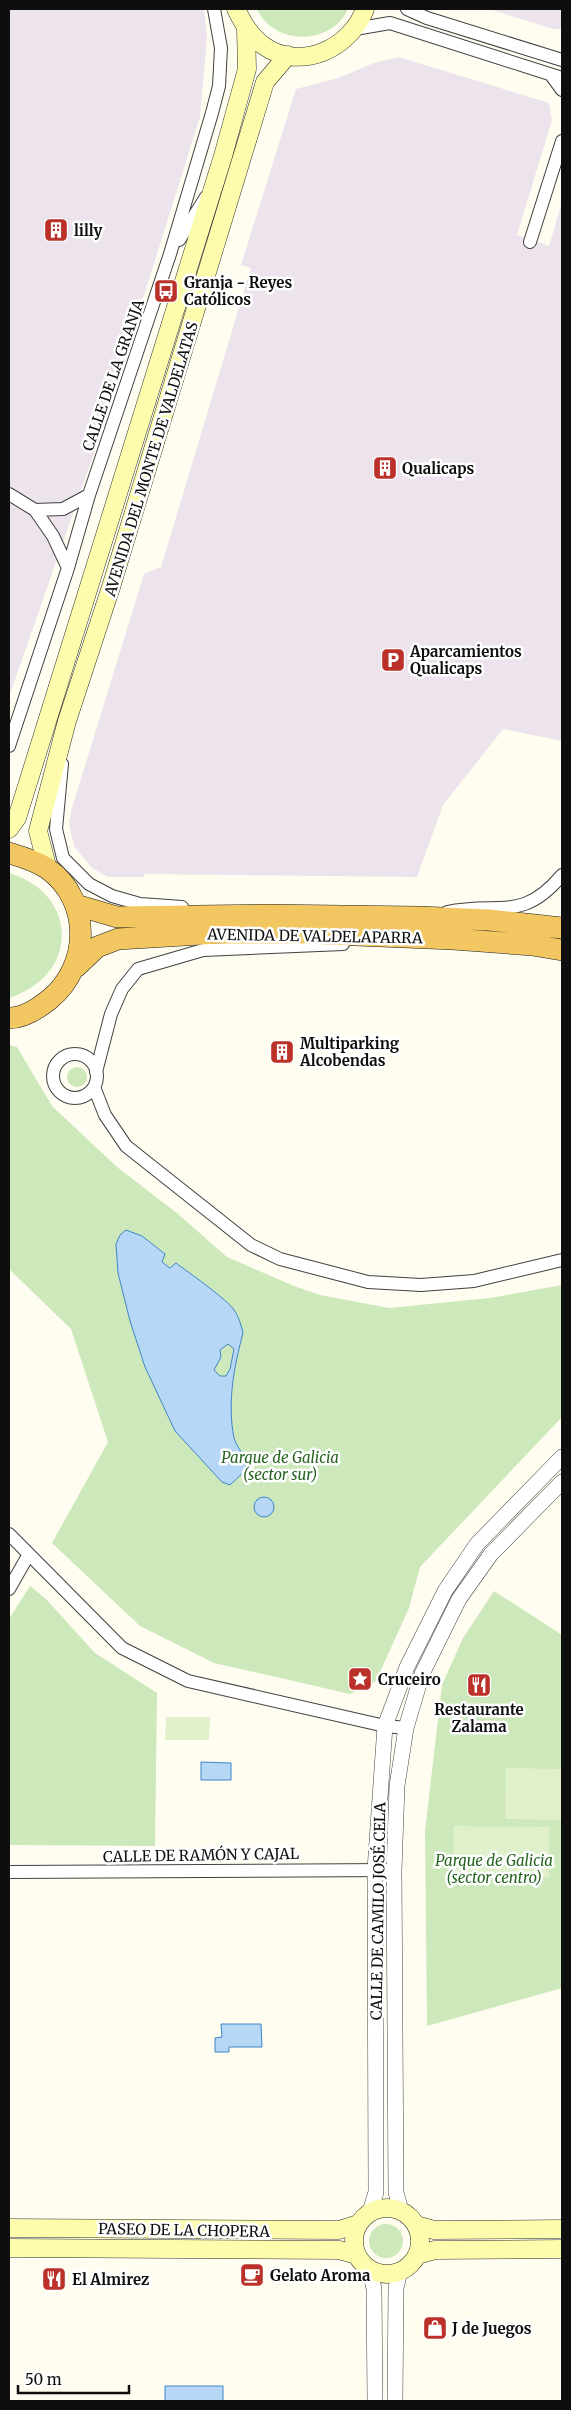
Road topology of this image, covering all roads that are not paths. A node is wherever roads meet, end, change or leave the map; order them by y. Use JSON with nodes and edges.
{"nodes":[{"id":1,"x":214,"y":9,"type":"edge"},
{"id":2,"x":236,"y":9,"type":"edge"},
{"id":3,"x":365,"y":9,"type":"edge"},
{"id":4,"x":407,"y":9,"type":"edge"},
{"id":5,"x":246,"y":29,"type":"junction"},
{"id":6,"x":355,"y":29,"type":"junction"},
{"id":7,"x":288,"y":55,"type":"junction"},
{"id":8,"x":559,"y":57,"type":"edge"},
{"id":9,"x":557,"y":76,"type":"edge"},
{"id":10,"x":562,"y":90,"type":"edge"},
{"id":11,"x":562,"y":141,"type":"edge"},
{"id":12,"x":212,"y":186,"type":"junction"},
{"id":13,"x":530,"y":242,"type":"dead end"},
{"id":14,"x":170,"y":254,"type":"junction"},
{"id":15,"x":9,"y":494,"type":"edge"},
{"id":16,"x":89,"y":495,"type":"junction"},
{"id":17,"x":35,"y":510,"type":"junction"},
{"id":18,"x":68,"y":568,"type":"junction"},
{"id":19,"x":67,"y":722,"type":"junction"},
{"id":20,"x":9,"y":746,"type":"edge"},
{"id":21,"x":9,"y":829,"type":"edge"},
{"id":22,"x":9,"y":853,"type":"edge"},
{"id":23,"x":48,"y":870,"type":"junction"},
{"id":24,"x":562,"y":875,"type":"edge"},
{"id":25,"x":76,"y":905,"type":"junction"},
{"id":26,"x":266,"y":915,"type":"junction"},
{"id":27,"x":420,"y":917,"type":"junction"},
{"id":28,"x":562,"y":928,"type":"edge"},
{"id":29,"x":453,"y":939,"type":"junction"},
{"id":30,"x":562,"y":950,"type":"edge"},
{"id":31,"x":76,"y":966,"type":"junction"},
{"id":32,"x":9,"y":1018,"type":"edge"},
{"id":33,"x":96,"y":1072,"type":"junction"},
{"id":34,"x":94,"y":1087,"type":"junction"},
{"id":35,"x":562,"y":1260,"type":"edge"},
{"id":36,"x":562,"y":1457,"type":"edge"},
{"id":37,"x":562,"y":1482,"type":"edge"},
{"id":38,"x":9,"y":1534,"type":"edge"},
{"id":39,"x":29,"y":1554,"type":"junction"},
{"id":40,"x":13,"y":1572,"type":"edge"},
{"id":41,"x":9,"y":1589,"type":"edge"},
{"id":42,"x":385,"y":1726,"type":"junction"},
{"id":43,"x":406,"y":1728,"type":"junction"},
{"id":44,"x":375,"y":1870,"type":"junction"},
{"id":45,"x":394,"y":1870,"type":"junction"},
{"id":46,"x":9,"y":1872,"type":"edge"},
{"id":47,"x":402,"y":2211,"type":"junction"},
{"id":48,"x":364,"y":2218,"type":"junction"},
{"id":49,"x":416,"y":2225,"type":"junction"},
{"id":50,"x":9,"y":2228,"type":"edge"},
{"id":51,"x":562,"y":2229,"type":"edge"},
{"id":52,"x":9,"y":2248,"type":"edge"},
{"id":53,"x":562,"y":2249,"type":"edge"},
{"id":54,"x":356,"y":2255,"type":"junction"},
{"id":55,"x":417,"y":2255,"type":"junction"},
{"id":56,"x":370,"y":2270,"type":"junction"},
{"id":57,"x":400,"y":2271,"type":"junction"},
{"id":58,"x":375,"y":2401,"type":"edge"},
{"id":59,"x":395,"y":2401,"type":"edge"}],
"edges":[{"from":1,"to":14,"type":"street","name":"CALLE DE LA GRANJA"},
{"from":2,"to":5,"type":"main road"},
{"from":3,"to":6,"type":"main road"},
{"from":4,"to":8,"type":"street"},
{"from":5,"to":7,"type":"main road"},
{"from":5,"to":12,"type":"main road","name":"AVENIDA DEL MONTE DE VALDELATAS"},
{"from":6,"to":7,"type":"main road"},
{"from":6,"to":9,"type":"street"},
{"from":7,"to":19,"type":"main road","name":"AVENIDA DEL MONTE DE VALDELATAS"},
{"from":9,"to":10,"type":"street"},
{"from":11,"to":13,"type":"street"},
{"from":12,"to":14,"type":"street"},
{"from":12,"to":21,"type":"main road","name":"AVENIDA DEL MONTE DE VALDELATAS"},
{"from":14,"to":16,"type":"street","name":"CALLE DE LA GRANJA"},
{"from":15,"to":17,"type":"street"},
{"from":16,"to":17,"type":"street"},
{"from":16,"to":18,"type":"street","name":"CALLE DE LA GRANJA"},
{"from":17,"to":18,"type":"street"},
{"from":18,"to":20,"type":"street","name":"CALLE DE LA GRANJA"},
{"from":19,"to":23,"type":"main road","name":"AVENIDA DEL MONTE DE VALDELATAS"},
{"from":19,"to":26,"type":"street"},
{"from":22,"to":23,"type":"highway"},
{"from":23,"to":25,"type":"highway"},
{"from":24,"to":27,"type":"street"},
{"from":25,"to":26,"type":"highway","name":"AVENIDA DE VALDELAPARRA"},
{"from":25,"to":31,"type":"highway"},
{"from":26,"to":27,"type":"highway","name":"AVENIDA DE VALDELAPARRA"},
{"from":27,"to":28,"type":"highway","name":"AVENIDA DE VALDELAPARRA"},
{"from":29,"to":30,"type":"highway","name":"AVENIDA DE VALDELAPARRA"},
{"from":29,"to":31,"type":"highway","name":"AVENIDA DE VALDELAPARRA"},
{"from":29,"to":33,"type":"street"},
{"from":31,"to":32,"type":"highway"},
{"from":33,"to":34,"type":"street"},
{"from":33,"to":34,"type":"street"},
{"from":34,"to":35,"type":"street"},
{"from":36,"to":42,"type":"street","name":"CALLE DE CAMILO JOSÉ CELA"},
{"from":37,"to":43,"type":"street","name":"CALLE DE CAMILO JOSÉ CELA"},
{"from":38,"to":39,"type":"street"},
{"from":39,"to":40,"type":"street"},
{"from":39,"to":42,"type":"street"},
{"from":40,"to":41,"type":"street"},
{"from":42,"to":43,"type":"street"},
{"from":42,"to":44,"type":"street","name":"CALLE DE CAMILO JOSÉ CELA"},
{"from":43,"to":45,"type":"street","name":"CALLE DE CAMILO JOSÉ CELA"},
{"from":44,"to":45,"type":"street","name":"CALLE DE RAMÓN Y CAJAL"},
{"from":44,"to":46,"type":"street","name":"CALLE DE RAMÓN Y CAJAL"},
{"from":44,"to":48,"type":"street","name":"CALLE DE CAMILO JOSÉ CELA"},
{"from":45,"to":47,"type":"street","name":"CALLE DE CAMILO JOSÉ CELA"},
{"from":47,"to":48,"type":"main road"},
{"from":47,"to":49,"type":"main road"},
{"from":48,"to":50,"type":"main road","name":"PASEO DE LA CHOPERA"},
{"from":48,"to":54,"type":"main road"},
{"from":49,"to":51,"type":"main road"},
{"from":49,"to":55,"type":"main road"},
{"from":52,"to":54,"type":"main road","name":"PASEO DE LA CHOPERA"},
{"from":53,"to":55,"type":"main road"},
{"from":54,"to":56,"type":"main road"},
{"from":55,"to":57,"type":"main road"},
{"from":56,"to":57,"type":"main road"},
{"from":56,"to":58,"type":"street"},
{"from":57,"to":59,"type":"street"}]}
